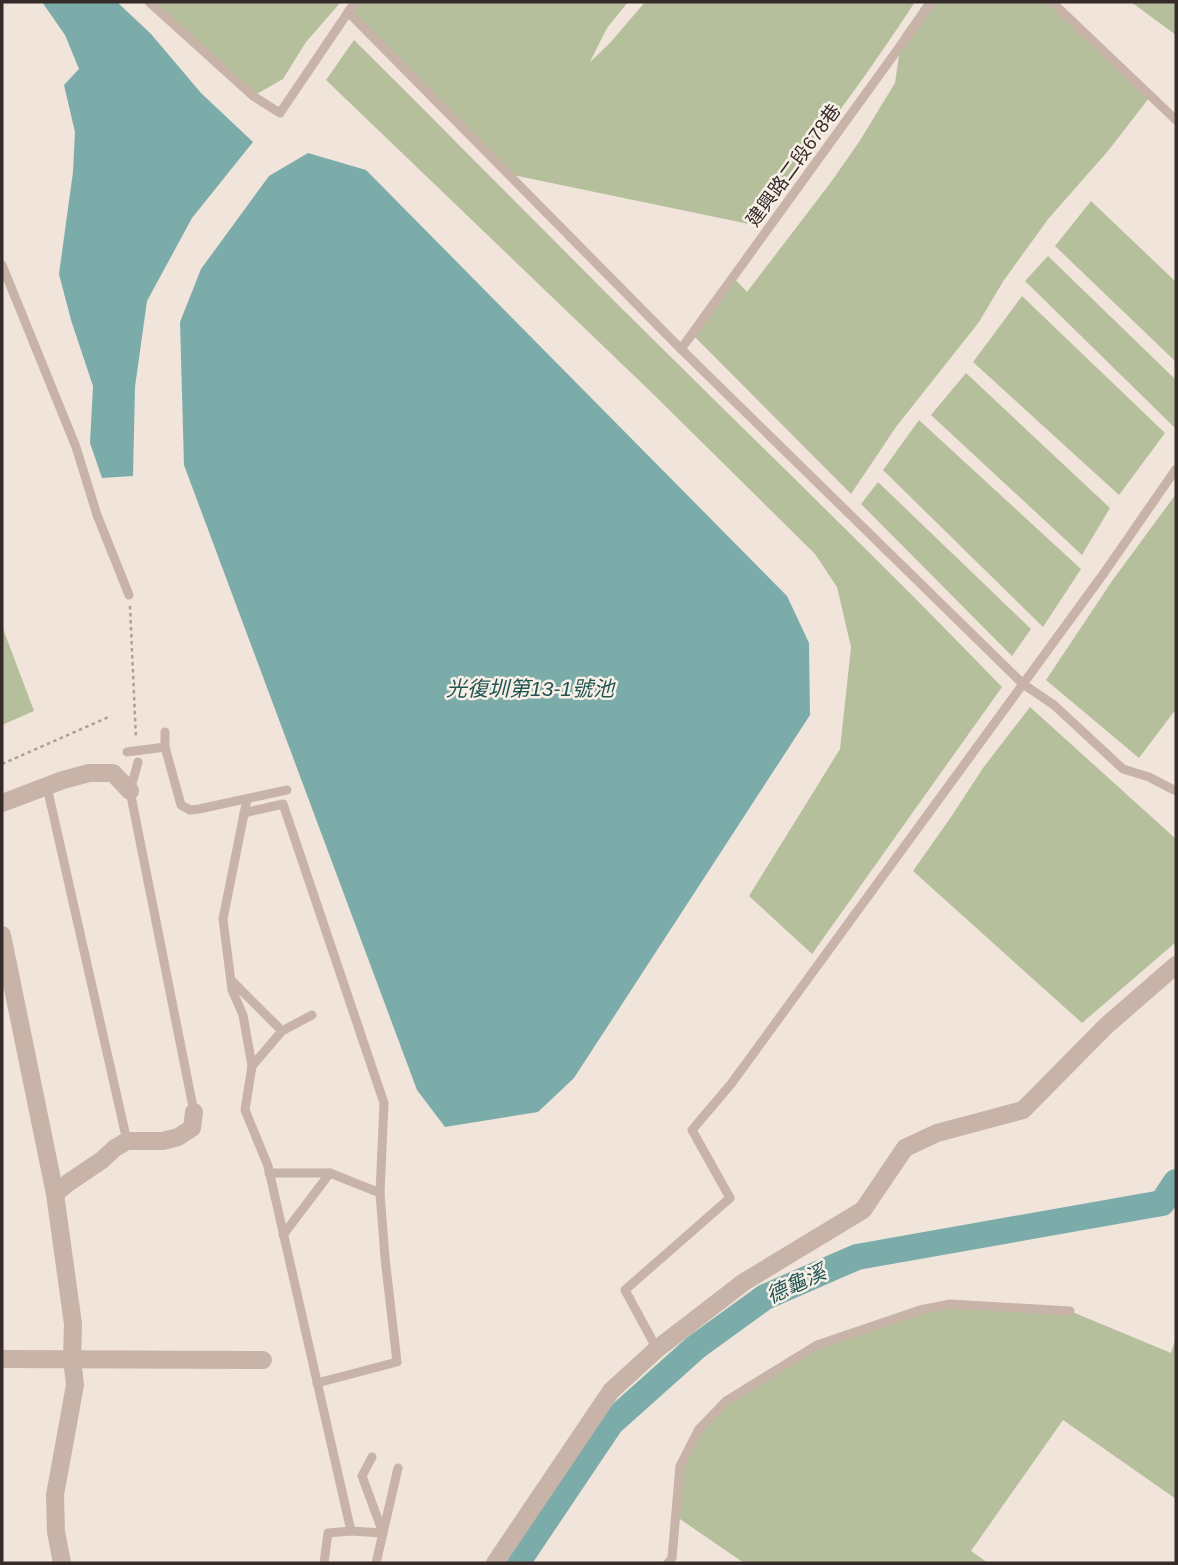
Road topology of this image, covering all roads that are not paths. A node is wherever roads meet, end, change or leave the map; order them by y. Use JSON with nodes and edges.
{"nodes":[{"id":1,"x":149,"y":2,"type":"edge"},
{"id":2,"x":355,"y":2,"type":"edge"},
{"id":3,"x":932,"y":2,"type":"edge"},
{"id":4,"x":1052,"y":2,"type":"edge"},
{"id":5,"x":348,"y":12,"type":"junction"},
{"id":6,"x":1176,"y":120,"type":"edge"},
{"id":7,"x":2,"y":264,"type":"edge"},
{"id":8,"x":681,"y":349,"type":"junction"},
{"id":9,"x":1176,"y":469,"type":"edge"},
{"id":10,"x":129,"y":595,"type":"road end"},
{"id":11,"x":1023,"y":684,"type":"junction"},
{"id":12,"x":165,"y":732,"type":"dead end"},
{"id":13,"x":165,"y":747,"type":"junction"},
{"id":14,"x":127,"y":752,"type":"dead end"},
{"id":15,"x":138,"y":762,"type":"road end"},
{"id":16,"x":47,"y":787,"type":"junction"},
{"id":17,"x":1176,"y":789,"type":"edge"},
{"id":18,"x":287,"y":790,"type":"dead end"},
{"id":19,"x":130,"y":791,"type":"junction"},
{"id":20,"x":247,"y":799,"type":"junction"},
{"id":21,"x":2,"y":803,"type":"edge"},
{"id":22,"x":244,"y":813,"type":"junction"},
{"id":23,"x":2,"y":934,"type":"edge"},
{"id":24,"x":1176,"y":965,"type":"edge"},
{"id":25,"x":230,"y":980,"type":"junction"},
{"id":26,"x":312,"y":1015,"type":"dead end"},
{"id":27,"x":282,"y":1031,"type":"junction"},
{"id":28,"x":252,"y":1066,"type":"junction"},
{"id":29,"x":194,"y":1112,"type":"joint"},
{"id":30,"x":127,"y":1141,"type":"junction"},
{"id":31,"x":269,"y":1173,"type":"junction"},
{"id":32,"x":330,"y":1173,"type":"junction"},
{"id":33,"x":380,"y":1193,"type":"junction"},
{"id":34,"x":55,"y":1194,"type":"junction"},
{"id":35,"x":283,"y":1235,"type":"junction"},
{"id":36,"x":1070,"y":1311,"type":"dead end"},
{"id":37,"x":657,"y":1349,"type":"junction"},
{"id":38,"x":2,"y":1359,"type":"edge"},
{"id":39,"x":72,"y":1359,"type":"junction"},
{"id":40,"x":263,"y":1360,"type":"dead end"},
{"id":41,"x":317,"y":1383,"type":"junction"},
{"id":42,"x":372,"y":1457,"type":"dead end"},
{"id":43,"x":398,"y":1468,"type":"dead end"},
{"id":44,"x":351,"y":1531,"type":"junction"},
{"id":45,"x":383,"y":1533,"type":"junction"},
{"id":46,"x":62,"y":1563,"type":"edge"},
{"id":47,"x":324,"y":1563,"type":"edge"},
{"id":48,"x":376,"y":1563,"type":"edge"},
{"id":49,"x":495,"y":1563,"type":"edge"},
{"id":50,"x":668,"y":1563,"type":"edge"}],
"edges":[{"from":1,"to":5,"type":"lane"},
{"from":2,"to":5,"type":"lane"},
{"from":3,"to":8,"type":"lane","name":"建興路二段678巷"},
{"from":4,"to":6,"type":"lane"},
{"from":5,"to":8,"type":"lane"},
{"from":7,"to":10,"type":"lane"},
{"from":8,"to":11,"type":"lane"},
{"from":9,"to":11,"type":"lane"},
{"from":11,"to":17,"type":"lane"},
{"from":11,"to":37,"type":"lane"},
{"from":12,"to":13,"type":"lane"},
{"from":13,"to":14,"type":"lane","bridge":true},
{"from":13,"to":20,"type":"lane"},
{"from":15,"to":19,"type":"lane"},
{"from":16,"to":19,"type":"street"},
{"from":16,"to":21,"type":"street"},
{"from":16,"to":30,"type":"lane"},
{"from":18,"to":20,"type":"lane"},
{"from":19,"to":29,"type":"lane"},
{"from":20,"to":22,"type":"lane"},
{"from":22,"to":25,"type":"lane"},
{"from":22,"to":33,"type":"lane"},
{"from":23,"to":34,"type":"street"},
{"from":24,"to":37,"type":"street"},
{"from":25,"to":27,"type":"lane"},
{"from":25,"to":28,"type":"lane"},
{"from":26,"to":27,"type":"lane"},
{"from":27,"to":28,"type":"lane"},
{"from":28,"to":31,"type":"lane"},
{"from":29,"to":30,"type":"street"},
{"from":30,"to":34,"type":"street"},
{"from":31,"to":32,"type":"lane"},
{"from":31,"to":35,"type":"lane"},
{"from":32,"to":33,"type":"lane"},
{"from":32,"to":35,"type":"lane"},
{"from":33,"to":41,"type":"lane"},
{"from":34,"to":39,"type":"street"},
{"from":35,"to":41,"type":"lane"},
{"from":36,"to":50,"type":"lane"},
{"from":37,"to":49,"type":"street"},
{"from":38,"to":39,"type":"street"},
{"from":39,"to":40,"type":"street"},
{"from":39,"to":46,"type":"street"},
{"from":41,"to":44,"type":"lane"},
{"from":42,"to":45,"type":"lane"},
{"from":43,"to":45,"type":"lane"},
{"from":44,"to":45,"type":"lane"},
{"from":44,"to":47,"type":"lane"},
{"from":45,"to":48,"type":"lane"}]}
